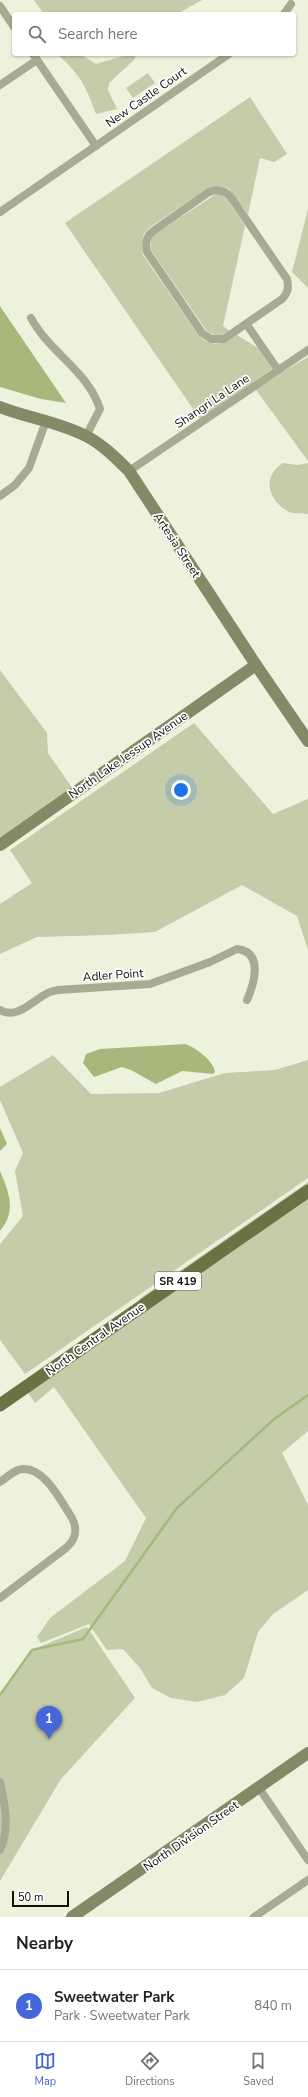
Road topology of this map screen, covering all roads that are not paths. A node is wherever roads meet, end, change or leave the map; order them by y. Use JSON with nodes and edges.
{"nodes":[{"id":1,"x":291,"y":4,"type":"dead end"},
{"id":2,"x":0,"y":6,"type":"edge"},
{"id":3,"x":285,"y":12,"type":"edge"},
{"id":4,"x":12,"y":23,"type":"edge"},
{"id":5,"x":226,"y":56,"type":"edge"},
{"id":6,"x":35,"y":57,"type":"edge"},
{"id":7,"x":0,"y":86,"type":"edge"},
{"id":8,"x":96,"y":146,"type":"junction"},
{"id":9,"x":0,"y":212,"type":"edge"},
{"id":10,"x":30,"y":318,"type":"dead end"},
{"id":11,"x":247,"y":325,"type":"junction"},
{"id":12,"x":308,"y":350,"type":"edge"},
{"id":13,"x":278,"y":370,"type":"junction"},
{"id":14,"x":0,"y":407,"type":"edge"},
{"id":15,"x":46,"y":422,"type":"junction"},
{"id":16,"x":86,"y":436,"type":"junction"},
{"id":17,"x":129,"y":471,"type":"junction"},
{"id":18,"x":0,"y":496,"type":"edge"},
{"id":19,"x":256,"y":665,"type":"junction"},
{"id":20,"x":308,"y":741,"type":"edge"},
{"id":21,"x":0,"y":845,"type":"edge"},
{"id":22,"x":247,"y":1000,"type":"dead end"},
{"id":23,"x":0,"y":1010,"type":"edge"},
{"id":24,"x":308,"y":1191,"type":"edge"},
{"id":25,"x":0,"y":1406,"type":"edge"},
{"id":26,"x":0,"y":1482,"type":"edge"},
{"id":27,"x":0,"y":1598,"type":"edge"},
{"id":28,"x":308,"y":1753,"type":"edge"},
{"id":29,"x":0,"y":1782,"type":"edge"},
{"id":30,"x":260,"y":1788,"type":"junction"},
{"id":31,"x":0,"y":1850,"type":"edge"},
{"id":32,"x":308,"y":1860,"type":"edge"},
{"id":33,"x":308,"y":1880,"type":"edge"},
{"id":34,"x":72,"y":1917,"type":"edge"},
{"id":35,"x":254,"y":1917,"type":"edge"}],
"edges":[{"from":1,"to":3,"type":"street"},
{"from":2,"to":4,"type":"street"},
{"from":5,"to":8,"type":"street","name":"New Castle Court"},
{"from":6,"to":7,"type":"street"},
{"from":6,"to":8,"type":"street"},
{"from":8,"to":9,"type":"street","name":"New Castle Court"},
{"from":10,"to":16,"type":"street"},
{"from":11,"to":11,"type":"street"},
{"from":11,"to":13,"type":"street"},
{"from":12,"to":13,"type":"street","name":"Shangri La Lane"},
{"from":13,"to":17,"type":"street","name":"Shangri La Lane"},
{"from":14,"to":15,"type":"street","name":"Artesia Street"},
{"from":15,"to":16,"type":"street","name":"Artesia Street"},
{"from":15,"to":18,"type":"street"},
{"from":16,"to":17,"type":"street","name":"Artesia Street"},
{"from":17,"to":19,"type":"street","name":"Artesia Street"},
{"from":19,"to":20,"type":"street","name":"Artesia Street"},
{"from":19,"to":21,"type":"street","name":"North Lake Jessup Avenue"},
{"from":22,"to":23,"type":"street","name":"Adler Point"},
{"from":24,"to":25,"type":"main road","name":"North Central Avenue","number":"SR 419"},
{"from":26,"to":27,"type":"street"},
{"from":28,"to":30,"type":"street","name":"North Division Street"},
{"from":29,"to":31,"type":"street"},
{"from":30,"to":32,"type":"street"},
{"from":30,"to":34,"type":"street","name":"North Division Street"},
{"from":33,"to":35,"type":"street"}]}
